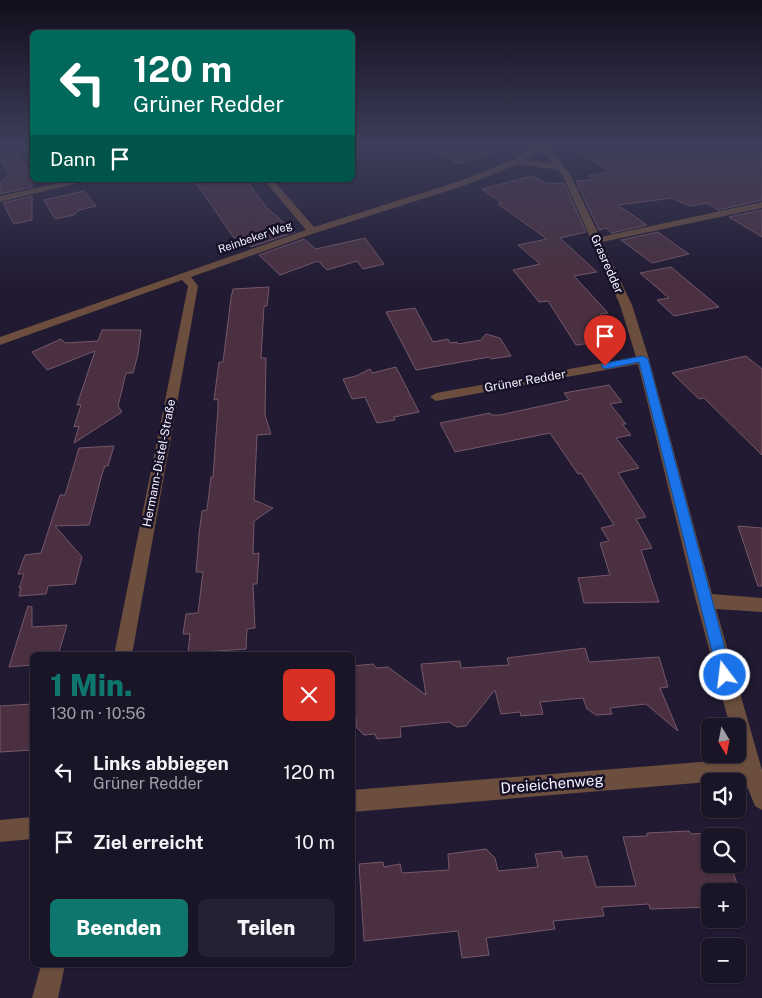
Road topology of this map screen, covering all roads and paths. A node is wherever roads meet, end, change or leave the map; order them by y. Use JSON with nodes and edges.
{"nodes":[{"id":1,"x":34,"y":192,"type":"edge"},
{"id":2,"x":278,"y":192,"type":"edge"},
{"id":3,"x":436,"y":192,"type":"edge"},
{"id":4,"x":573,"y":192,"type":"edge"},
{"id":5,"x":0,"y":199,"type":"edge"},
{"id":6,"x":762,"y":205,"type":"edge"},
{"id":7,"x":312,"y":231,"type":"junction"},
{"id":8,"x":597,"y":240,"type":"junction"},
{"id":9,"x":183,"y":275,"type":"junction"},
{"id":10,"x":0,"y":341,"type":"edge"},
{"id":11,"x":643,"y":359,"type":"junction"},
{"id":12,"x":436,"y":397,"type":"dead end"},
{"id":13,"x":705,"y":601,"type":"junction"},
{"id":14,"x":762,"y":605,"type":"edge"},
{"id":15,"x":123,"y":652,"type":"edge"},
{"id":16,"x":751,"y":768,"type":"junction"},
{"id":17,"x":762,"y":799,"type":"edge"},
{"id":18,"x":355,"y":801,"type":"edge"},
{"id":19,"x":30,"y":828,"type":"edge"},
{"id":20,"x":0,"y":831,"type":"edge"},
{"id":21,"x":53,"y":967,"type":"edge"},
{"id":22,"x":45,"y":998,"type":"edge"}],
"edges":[{"from":1,"to":5,"type":"street"},
{"from":2,"to":7,"type":"street"},
{"from":3,"to":7,"type":"street","name":"Reinbeker Weg"},
{"from":4,"to":8,"type":"street","name":"Grasredder"},
{"from":6,"to":8,"type":"street"},
{"from":7,"to":9,"type":"street","name":"Reinbeker Weg"},
{"from":8,"to":11,"type":"street","name":"Grasredder"},
{"from":9,"to":10,"type":"street","name":"Reinbeker Weg"},
{"from":9,"to":15,"type":"street","name":"Hermann-Distel-Straße"},
{"from":11,"to":12,"type":"street","name":"Grüner Redder"},
{"from":11,"to":13,"type":"street","name":"Grasredder"},
{"from":13,"to":14,"type":"street"},
{"from":13,"to":16,"type":"street","name":"Grasredder"},
{"from":16,"to":17,"type":"street","name":"Grasredder"},
{"from":16,"to":18,"type":"street","name":"Dreieichenweg"},
{"from":19,"to":20,"type":"street"},
{"from":21,"to":22,"type":"street"}]}
